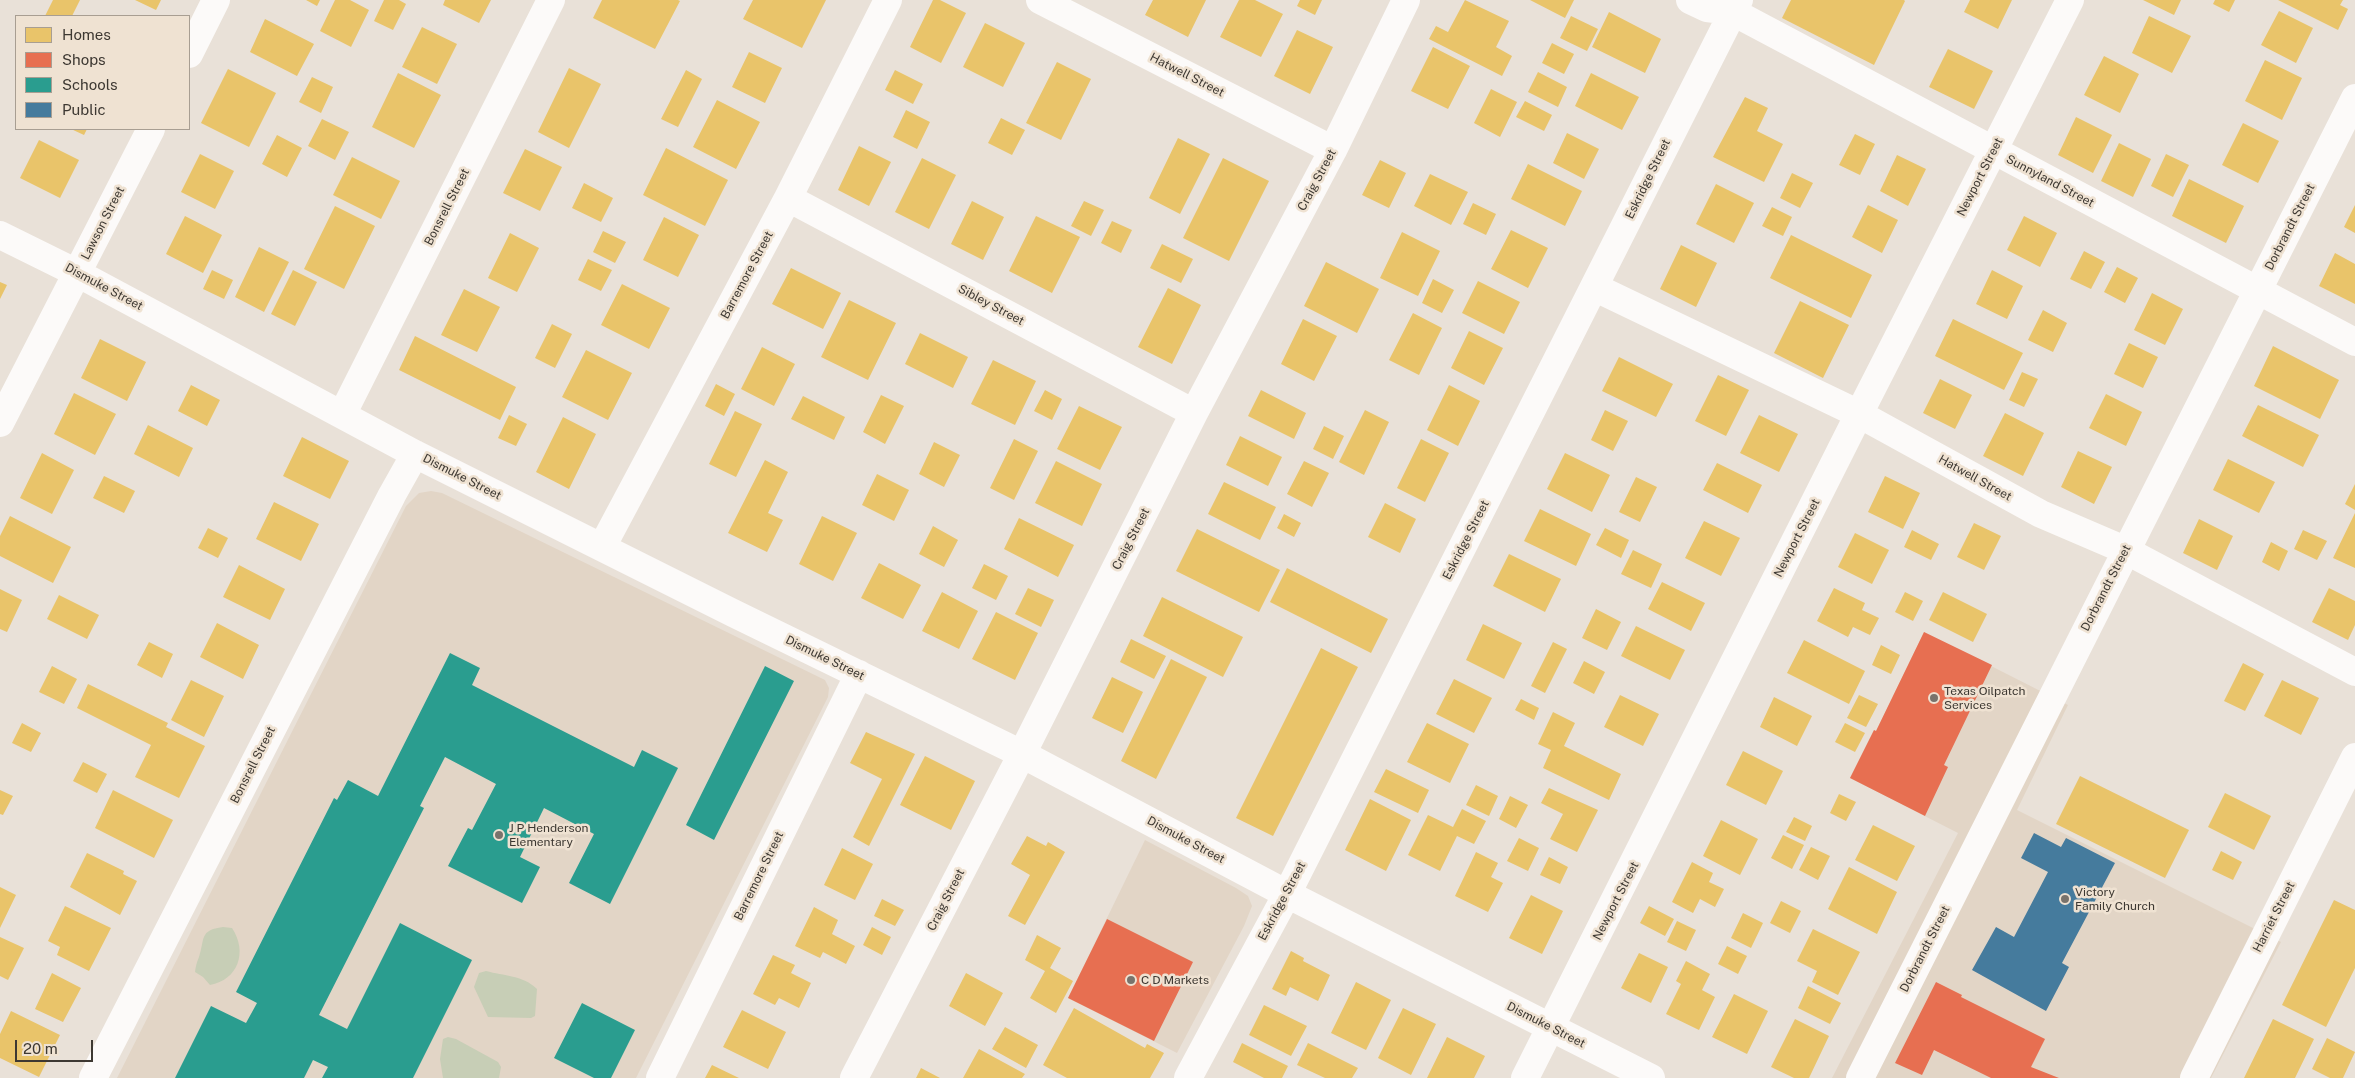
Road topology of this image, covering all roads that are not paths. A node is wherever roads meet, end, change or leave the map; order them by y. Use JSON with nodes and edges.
{"nodes":[{"id":1,"x":216,"y":0,"type":"edge"},
{"id":2,"x":552,"y":0,"type":"edge"},
{"id":3,"x":888,"y":0,"type":"edge"},
{"id":4,"x":1040,"y":0,"type":"edge"},
{"id":5,"x":1406,"y":0,"type":"edge"},
{"id":6,"x":1690,"y":0,"type":"edge"},
{"id":7,"x":2070,"y":0,"type":"edge"},
{"id":8,"x":1735,"y":6,"type":"edge"},
{"id":9,"x":190,"y":52,"type":"edge"},
{"id":10,"x":2355,"y":98,"type":"edge"},
{"id":11,"x":150,"y":130,"type":"edge"},
{"id":12,"x":1333,"y":150,"type":"junction"},
{"id":13,"x":1993,"y":151,"type":"junction"},
{"id":14,"x":788,"y":198,"type":"junction"},
{"id":15,"x":0,"y":235,"type":"edge"},
{"id":16,"x":77,"y":272,"type":"junction"},
{"id":17,"x":1594,"y":287,"type":"junction"},
{"id":18,"x":2258,"y":290,"type":"junction"},
{"id":19,"x":2355,"y":342,"type":"edge"},
{"id":20,"x":1194,"y":413,"type":"junction"},
{"id":21,"x":343,"y":414,"type":"junction"},
{"id":22,"x":1859,"y":414,"type":"junction"},
{"id":23,"x":0,"y":423,"type":"edge"},
{"id":24,"x":415,"y":454,"type":"junction"},
{"id":25,"x":602,"y":547,"type":"junction"},
{"id":26,"x":2125,"y":550,"type":"junction"},
{"id":27,"x":2355,"y":672,"type":"edge"},
{"id":28,"x":859,"y":674,"type":"junction"},
{"id":29,"x":1022,"y":754,"type":"junction"},
{"id":30,"x":2355,"y":757,"type":"edge"},
{"id":31,"x":1287,"y":894,"type":"junction"},
{"id":32,"x":1552,"y":1028,"type":"junction"},
{"id":33,"x":93,"y":1078,"type":"edge"},
{"id":34,"x":660,"y":1078,"type":"edge"},
{"id":35,"x":854,"y":1078,"type":"edge"},
{"id":36,"x":1188,"y":1078,"type":"edge"},
{"id":37,"x":1525,"y":1078,"type":"edge"},
{"id":38,"x":1651,"y":1078,"type":"edge"},
{"id":39,"x":1860,"y":1078,"type":"edge"},
{"id":40,"x":2194,"y":1078,"type":"edge"}],
"edges":[{"from":1,"to":9,"type":"street"},
{"from":2,"to":21,"type":"street","name":"Bonsrell Street"},
{"from":3,"to":14,"type":"street","name":"Barremore Street"},
{"from":4,"to":12,"type":"street","name":"Hatwell Street"},
{"from":5,"to":12,"type":"street","name":"Craig Street"},
{"from":6,"to":8,"type":"street","name":"Sunnyland Street"},
{"from":7,"to":13,"type":"street","name":"Newport Street"},
{"from":8,"to":13,"type":"street","name":"Sunnyland Street"},
{"from":8,"to":17,"type":"street","name":"Eskridge Street"},
{"from":10,"to":18,"type":"street","name":"Dorbrandt Street"},
{"from":11,"to":16,"type":"street","name":"Lawson Street"},
{"from":12,"to":20,"type":"street","name":"Craig Street"},
{"from":13,"to":18,"type":"street","name":"Sunnyland Street"},
{"from":13,"to":22,"type":"street","name":"Newport Street"},
{"from":14,"to":20,"type":"street","name":"Sibley Street"},
{"from":14,"to":25,"type":"street","name":"Barremore Street"},
{"from":15,"to":16,"type":"street","name":"Dismuke Street"},
{"from":16,"to":21,"type":"street","name":"Dismuke Street"},
{"from":16,"to":23,"type":"street","name":"Lawson Street"},
{"from":17,"to":22,"type":"street","name":"Hatwell Street"},
{"from":17,"to":31,"type":"street","name":"Eskridge Street"},
{"from":18,"to":19,"type":"street","name":"Sunnyland Street"},
{"from":18,"to":26,"type":"street","name":"Dorbrandt Street"},
{"from":20,"to":29,"type":"street","name":"Craig Street"},
{"from":21,"to":24,"type":"street","name":"Dismuke Street"},
{"from":22,"to":26,"type":"street","name":"Hatwell Street"},
{"from":22,"to":32,"type":"street","name":"Newport Street"},
{"from":24,"to":25,"type":"street","name":"Dismuke Street"},
{"from":24,"to":33,"type":"street","name":"Bonsrell Street"},
{"from":25,"to":28,"type":"street","name":"Dismuke Street"},
{"from":26,"to":27,"type":"street","name":"Hatwell Street"},
{"from":26,"to":39,"type":"street","name":"Dorbrandt Street"},
{"from":28,"to":29,"type":"street","name":"Dismuke Street"},
{"from":28,"to":34,"type":"street","name":"Barremore Street"},
{"from":29,"to":31,"type":"street","name":"Dismuke Street"},
{"from":29,"to":35,"type":"street","name":"Craig Street"},
{"from":30,"to":40,"type":"street","name":"Harriet Street"},
{"from":31,"to":32,"type":"street","name":"Dismuke Street"},
{"from":31,"to":36,"type":"street","name":"Eskridge Street"},
{"from":32,"to":37,"type":"street","name":"Newport Street"},
{"from":32,"to":38,"type":"street","name":"Dismuke Street"}]}
